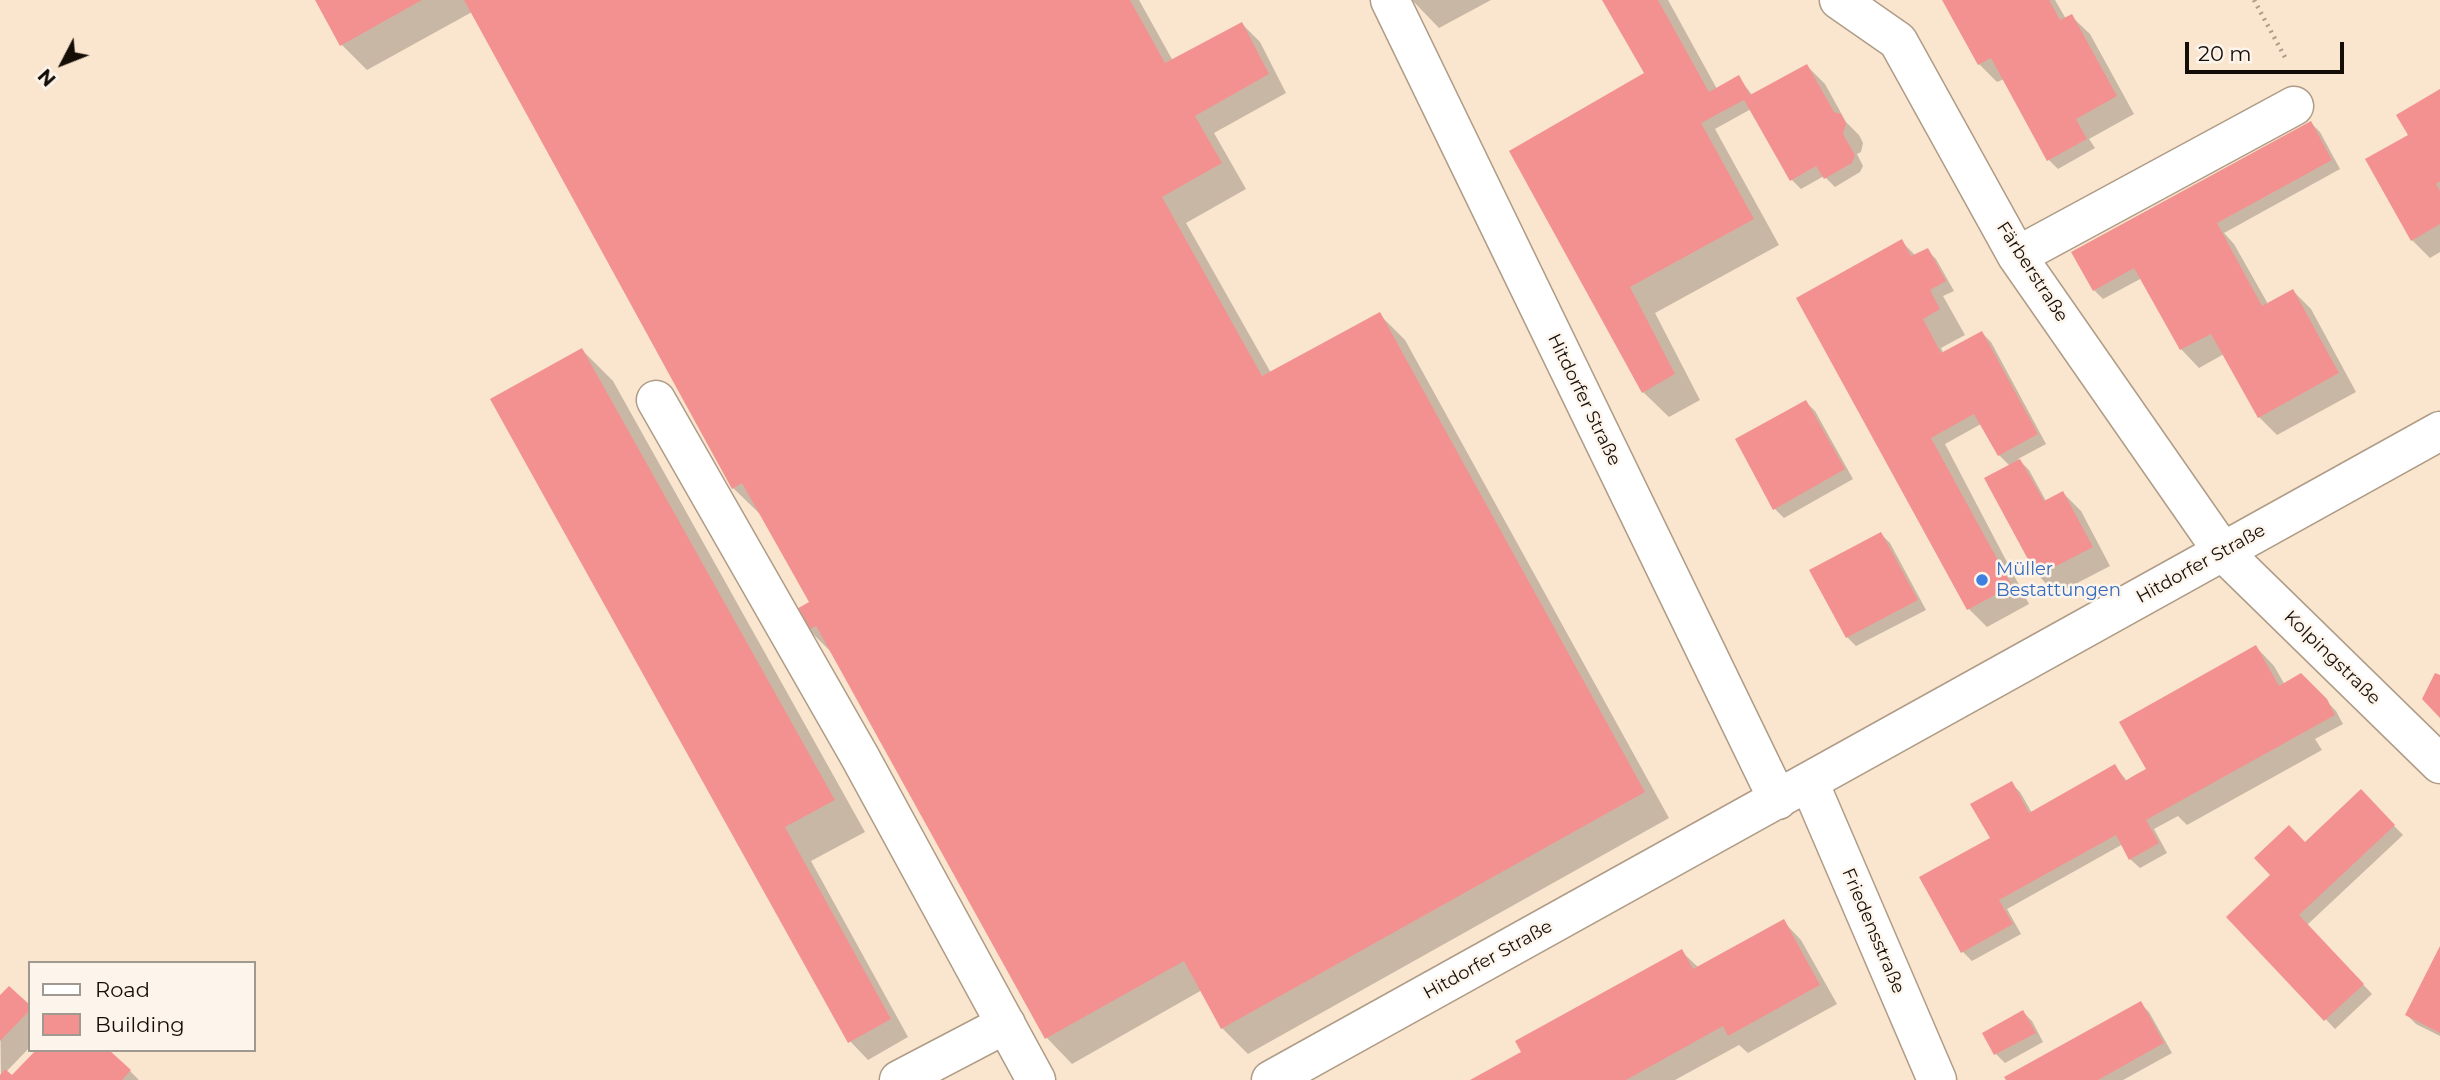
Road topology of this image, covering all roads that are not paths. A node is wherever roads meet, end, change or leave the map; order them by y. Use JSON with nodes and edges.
{"nodes":[{"id":1,"x":1390,"y":0,"type":"edge"},
{"id":2,"x":1839,"y":0,"type":"edge"},
{"id":3,"x":2294,"y":106,"type":"road end"},
{"id":4,"x":2017,"y":256,"type":"junction"},
{"id":5,"x":656,"y":400,"type":"dead end"},
{"id":6,"x":2440,"y":431,"type":"edge"},
{"id":7,"x":2223,"y":552,"type":"junction"},
{"id":8,"x":2440,"y":764,"type":"edge"},
{"id":9,"x":1794,"y":791,"type":"junction"},
{"id":10,"x":1006,"y":1024,"type":"junction"},
{"id":11,"x":899,"y":1080,"type":"edge"},
{"id":12,"x":1036,"y":1080,"type":"edge"},
{"id":13,"x":1271,"y":1080,"type":"edge"},
{"id":14,"x":1937,"y":1080,"type":"edge"}],
"edges":[{"from":1,"to":9,"type":"street","name":"Hitdorfer Straße"},
{"from":2,"to":4,"type":"street","name":"Färberstraße"},
{"from":3,"to":4,"type":"street"},
{"from":4,"to":7,"type":"street","name":"Färberstraße"},
{"from":5,"to":10,"type":"street"},
{"from":6,"to":7,"type":"street","name":"Hitdorfer Straße"},
{"from":7,"to":8,"type":"street","name":"Kolpingstraße"},
{"from":7,"to":9,"type":"street","name":"Hitdorfer Straße"},
{"from":9,"to":13,"type":"street","name":"Hitdorfer Straße"},
{"from":9,"to":14,"type":"street","name":"Friedensstraße"},
{"from":10,"to":11,"type":"street"},
{"from":10,"to":12,"type":"street"}]}
